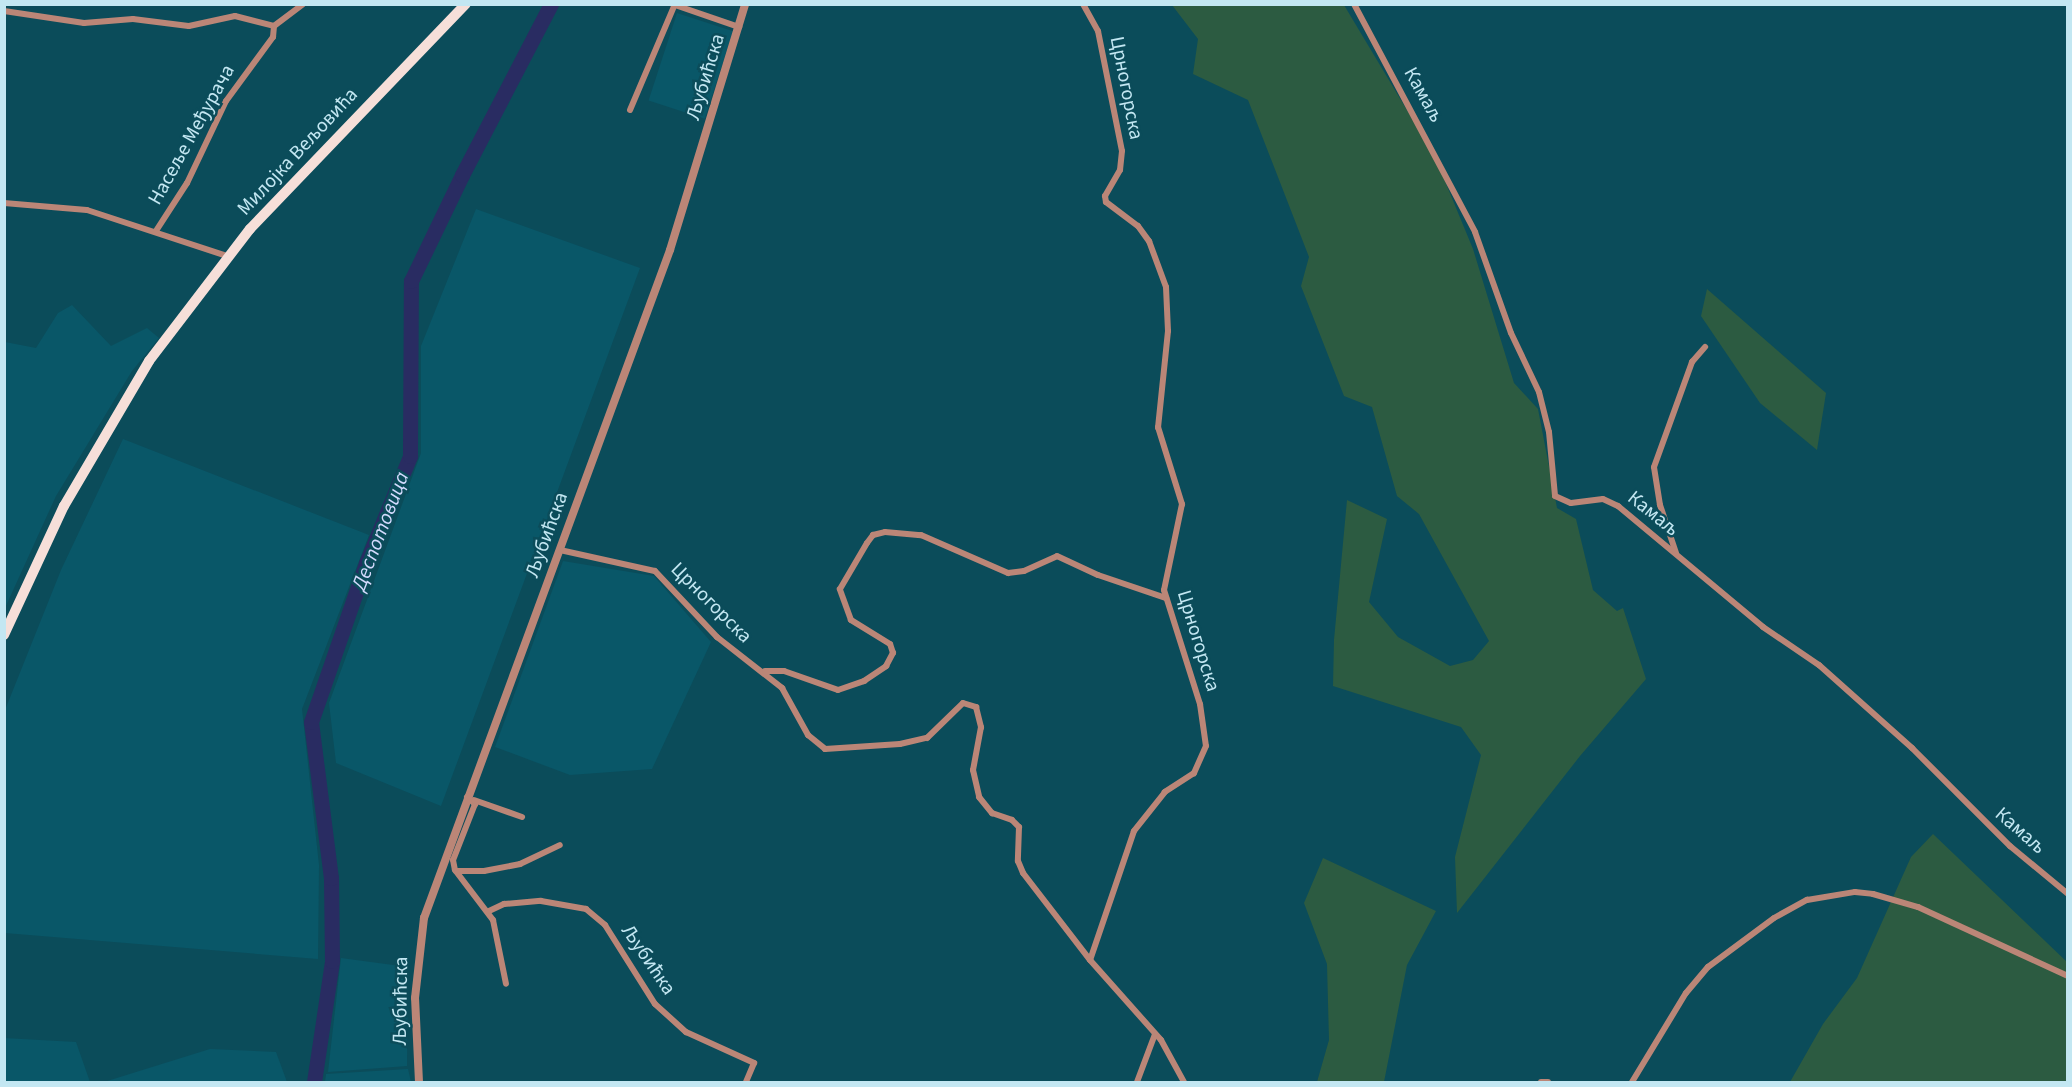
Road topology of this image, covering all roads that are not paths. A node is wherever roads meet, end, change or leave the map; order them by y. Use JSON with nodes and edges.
{"nodes":[{"id":1,"x":303,"y":4,"type":"edge"},
{"id":2,"x":466,"y":4,"type":"edge"},
{"id":3,"x":745,"y":4,"type":"edge"},
{"id":4,"x":1083,"y":4,"type":"edge"},
{"id":5,"x":1354,"y":4,"type":"edge"},
{"id":6,"x":675,"y":5,"type":"edge"},
{"id":7,"x":4,"y":12,"type":"edge"},
{"id":8,"x":274,"y":26,"type":"junction"},
{"id":9,"x":739,"y":27,"type":"junction"},
{"id":10,"x":630,"y":110,"type":"dead end"},
{"id":11,"x":4,"y":203,"type":"edge"},
{"id":12,"x":156,"y":231,"type":"junction"},
{"id":13,"x":227,"y":256,"type":"junction"},
{"id":14,"x":1705,"y":347,"type":"dead end"},
{"id":15,"x":560,"y":550,"type":"junction"},
{"id":16,"x":1676,"y":554,"type":"junction"},
{"id":17,"x":1166,"y":598,"type":"junction"},
{"id":18,"x":4,"y":635,"type":"edge"},
{"id":19,"x":765,"y":671,"type":"junction"},
{"id":20,"x":470,"y":798,"type":"junction"},
{"id":21,"x":522,"y":817,"type":"dead end"},
{"id":22,"x":560,"y":845,"type":"dead end"},
{"id":23,"x":455,"y":870,"type":"junction"},
{"id":24,"x":2067,"y":894,"type":"edge"},
{"id":25,"x":489,"y":911,"type":"junction"},
{"id":26,"x":1090,"y":960,"type":"junction"},
{"id":27,"x":2067,"y":976,"type":"edge"},
{"id":28,"x":506,"y":984,"type":"dead end"},
{"id":29,"x":1155,"y":1034,"type":"junction"},
{"id":30,"x":419,"y":1083,"type":"edge"},
{"id":31,"x":746,"y":1083,"type":"edge"},
{"id":32,"x":1137,"y":1083,"type":"edge"},
{"id":33,"x":1184,"y":1083,"type":"edge"},
{"id":34,"x":1540,"y":1083,"type":"edge"},
{"id":35,"x":1548,"y":1083,"type":"edge"},
{"id":36,"x":1632,"y":1083,"type":"edge"}],
"edges":[{"from":1,"to":8,"type":"street","name":"Насеље Међурача"},
{"from":2,"to":13,"type":"main road","name":"Милојка Вељовића"},
{"from":3,"to":9,"type":"street","name":"Љубићска"},
{"from":4,"to":17,"type":"street","name":"Црногорска"},
{"from":5,"to":16,"type":"street","name":"Камаљ"},
{"from":6,"to":9,"type":"street"},
{"from":6,"to":10,"type":"street"},
{"from":7,"to":8,"type":"street"},
{"from":8,"to":12,"type":"street","name":"Насеље Међурача"},
{"from":9,"to":15,"type":"street","name":"Љубићска"},
{"from":11,"to":12,"type":"street"},
{"from":12,"to":13,"type":"street"},
{"from":13,"to":18,"type":"main road","name":"Милојка Вељовића"},
{"from":14,"to":16,"type":"street"},
{"from":15,"to":19,"type":"street","name":"Црногорска"},
{"from":15,"to":20,"type":"street","name":"Љубићска"},
{"from":16,"to":24,"type":"street","name":"Камаљ"},
{"from":17,"to":19,"type":"street"},
{"from":17,"to":26,"type":"street","name":"Црногорска"},
{"from":19,"to":26,"type":"street"},
{"from":20,"to":21,"type":"street"},
{"from":20,"to":23,"type":"street"},
{"from":20,"to":30,"type":"street","name":"Љубићска"},
{"from":22,"to":23,"type":"street"},
{"from":23,"to":25,"type":"street"},
{"from":25,"to":28,"type":"street"},
{"from":25,"to":31,"type":"street","name":"Љубићка"},
{"from":26,"to":29,"type":"street"},
{"from":27,"to":36,"type":"street"},
{"from":29,"to":32,"type":"street"},
{"from":29,"to":33,"type":"street"},
{"from":34,"to":35,"type":"street"}]}
